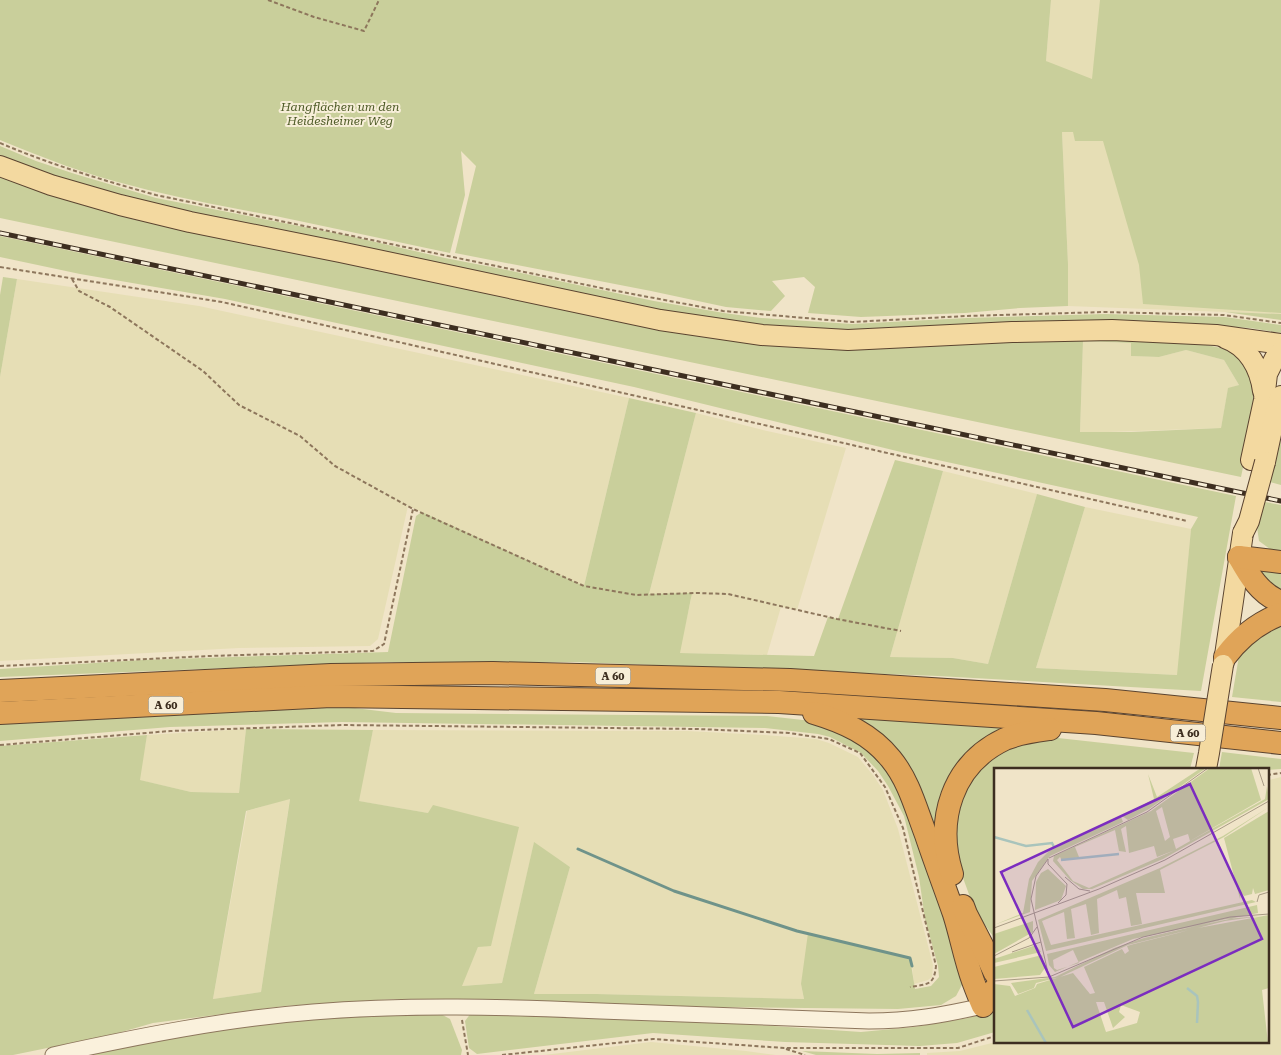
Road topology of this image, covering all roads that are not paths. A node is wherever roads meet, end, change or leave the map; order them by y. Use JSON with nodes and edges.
{"nodes":[{"id":1,"x":0,"y":166,"type":"edge"},
{"id":2,"x":1216,"y":335,"type":"junction"},
{"id":3,"x":1281,"y":344,"type":"edge"},
{"id":4,"x":1281,"y":352,"type":"edge"},
{"id":5,"x":1276,"y":401,"type":"edge"},
{"id":6,"x":1240,"y":557,"type":"junction"},
{"id":7,"x":1281,"y":562,"type":"edge"},
{"id":8,"x":1281,"y":602,"type":"edge"},
{"id":9,"x":1281,"y":614,"type":"edge"},
{"id":10,"x":1224,"y":661,"type":"junction"},
{"id":11,"x":0,"y":691,"type":"edge"},
{"id":12,"x":780,"y":702,"type":"junction"},
{"id":13,"x":0,"y":714,"type":"edge"},
{"id":14,"x":1281,"y":718,"type":"edge"},
{"id":15,"x":1096,"y":723,"type":"junction"},
{"id":16,"x":1281,"y":743,"type":"edge"},
{"id":17,"x":1206,"y":768,"type":"edge"},
{"id":18,"x":988,"y":950,"type":"edge"},
{"id":19,"x":994,"y":970,"type":"edge"},
{"id":20,"x":991,"y":999,"type":"edge"},
{"id":21,"x":53,"y":1055,"type":"edge"}],
"edges":[{"from":1,"to":2,"type":"main road"},
{"from":2,"to":3,"type":"main road"},
{"from":2,"to":5,"type":"main road"},
{"from":4,"to":5,"type":"main road"},
{"from":5,"to":6,"type":"main road","bridge":true},
{"from":6,"to":7,"type":"highway"},
{"from":6,"to":8,"type":"highway"},
{"from":6,"to":10,"type":"main road"},
{"from":9,"to":10,"type":"highway"},
{"from":10,"to":17,"type":"main road","bridge":true},
{"from":11,"to":14,"type":"highway","number":"A 60"},
{"from":12,"to":13,"type":"highway","number":"A 60"},
{"from":12,"to":15,"type":"highway","number":"A 60"},
{"from":12,"to":20,"type":"highway"},
{"from":15,"to":16,"type":"highway","number":"A 60"},
{"from":15,"to":18,"type":"highway"},
{"from":18,"to":19,"type":"highway"},
{"from":20,"to":21,"type":"street"}]}
